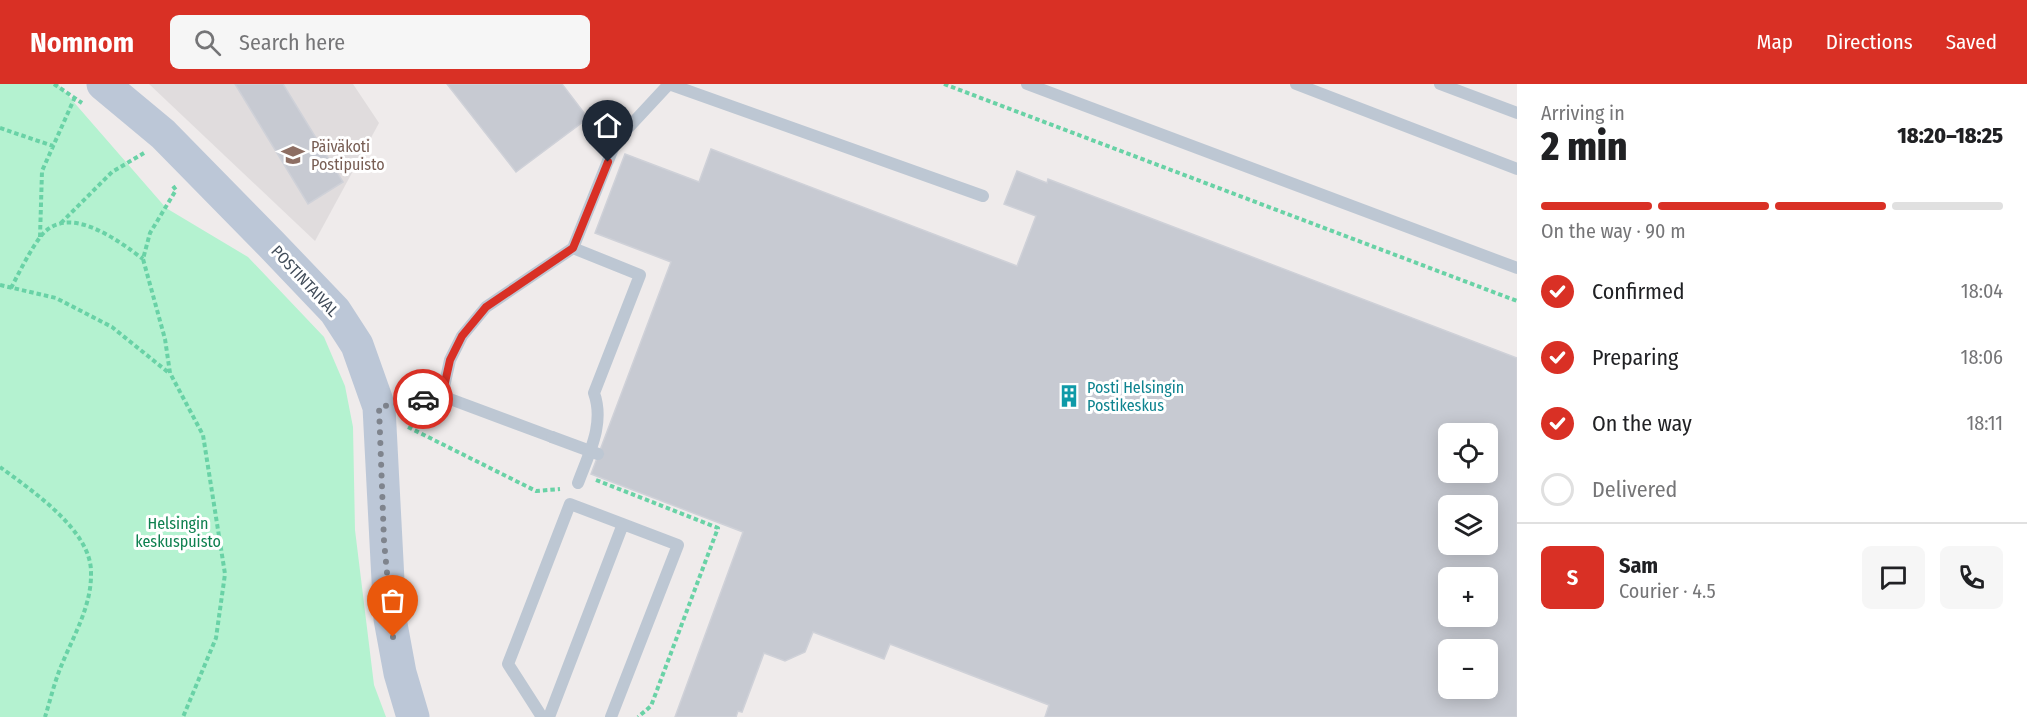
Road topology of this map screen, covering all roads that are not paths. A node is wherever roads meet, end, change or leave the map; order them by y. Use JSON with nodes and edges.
{"nodes":[{"id":1,"x":1027,"y":84,"type":"edge"},
{"id":2,"x":1296,"y":84,"type":"edge"},
{"id":3,"x":1440,"y":84,"type":"edge"},
{"id":4,"x":87,"y":95,"type":"edge"},
{"id":5,"x":1517,"y":113,"type":"edge"},
{"id":6,"x":1517,"y":169,"type":"edge"},
{"id":7,"x":983,"y":196,"type":"dead end"},
{"id":8,"x":573,"y":248,"type":"junction"},
{"id":9,"x":1517,"y":268,"type":"edge"},
{"id":10,"x":442,"y":396,"type":"junction"},
{"id":11,"x":392,"y":404,"type":"junction"},
{"id":12,"x":598,"y":454,"type":"dead end"},
{"id":13,"x":578,"y":483,"type":"dead end"},
{"id":14,"x":623,"y":524,"type":"junction"},
{"id":15,"x":413,"y":717,"type":"edge"},
{"id":16,"x":542,"y":717,"type":"edge"},
{"id":17,"x":549,"y":717,"type":"edge"},
{"id":18,"x":611,"y":717,"type":"edge"}],
"edges":[{"from":1,"to":9,"type":"lane"},
{"from":2,"to":6,"type":"lane"},
{"from":3,"to":5,"type":"lane"},
{"from":4,"to":11,"type":"street","name":"POSTINTAIVAL"},
{"from":7,"to":8,"type":"lane"},
{"from":8,"to":10,"type":"lane"},
{"from":8,"to":13,"type":"lane"},
{"from":10,"to":11,"type":"lane"},
{"from":10,"to":12,"type":"lane","bridge":true},
{"from":11,"to":15,"type":"street","name":"POSTINTAIVAL"},
{"from":14,"to":16,"type":"lane"},
{"from":14,"to":17,"type":"lane"},
{"from":14,"to":18,"type":"lane"}]}
